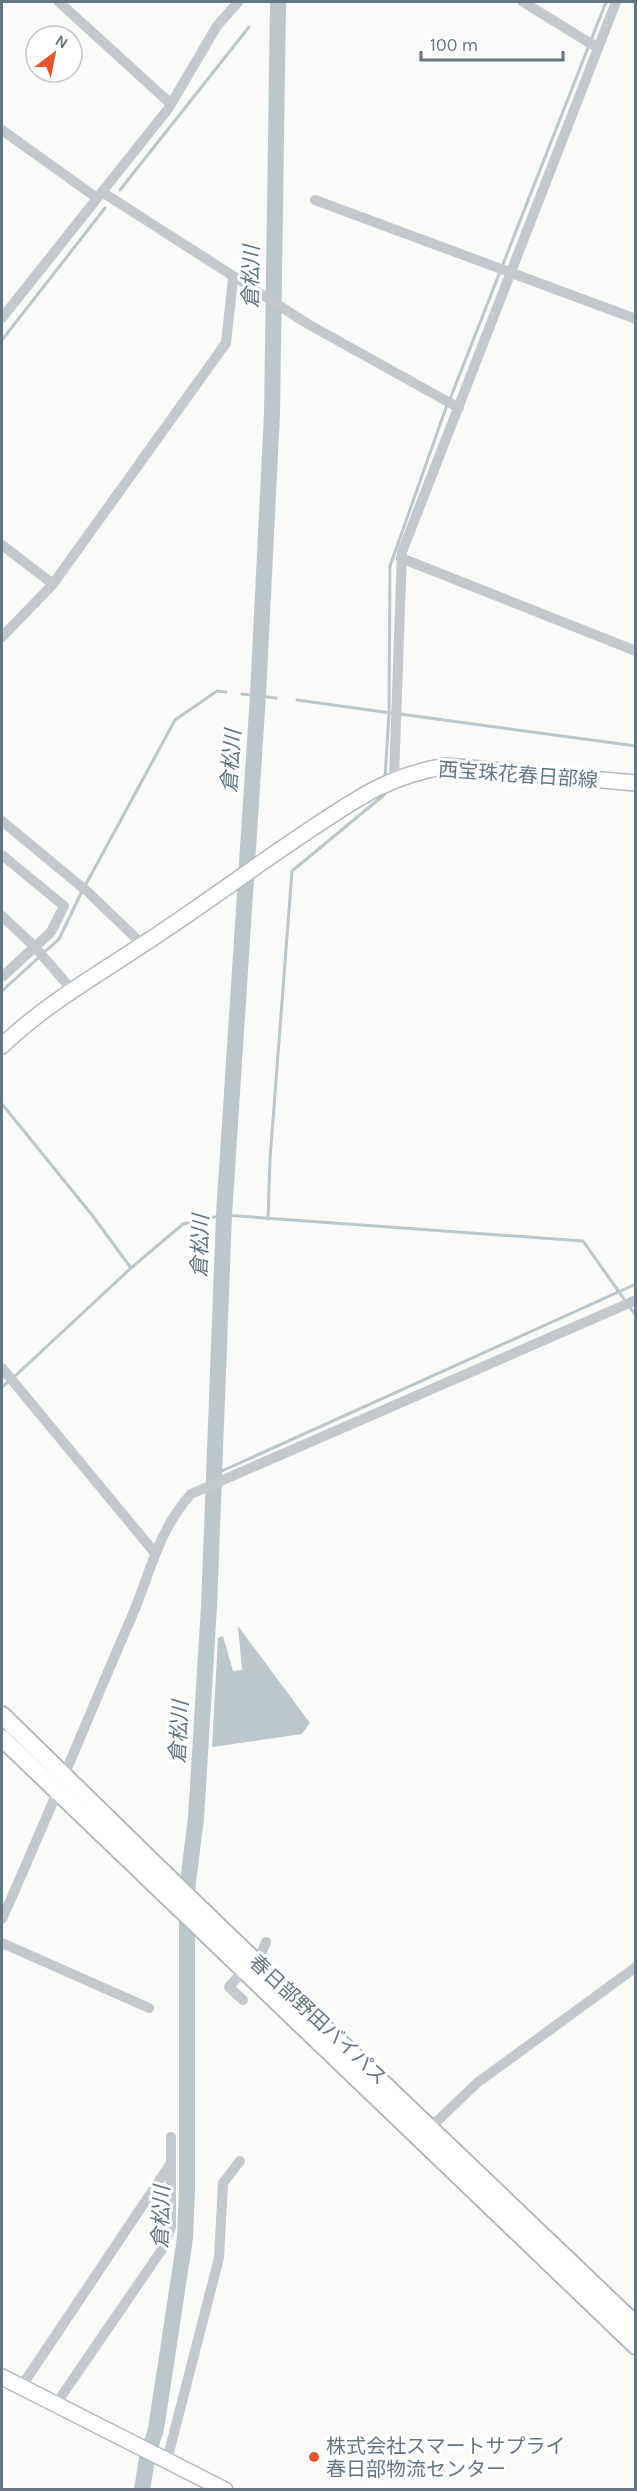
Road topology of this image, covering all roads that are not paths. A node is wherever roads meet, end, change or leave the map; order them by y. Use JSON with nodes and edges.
{"nodes":[{"id":1,"x":59,"y":2,"type":"edge"},
{"id":2,"x":238,"y":2,"type":"edge"},
{"id":3,"x":523,"y":2,"type":"edge"},
{"id":4,"x":616,"y":2,"type":"edge"},
{"id":5,"x":598,"y":48,"type":"junction"},
{"id":6,"x":171,"y":104,"type":"junction"},
{"id":7,"x":2,"y":130,"type":"edge"},
{"id":8,"x":100,"y":195,"type":"junction"},
{"id":9,"x":315,"y":200,"type":"dead end"},
{"id":10,"x":509,"y":271,"type":"junction"},
{"id":11,"x":233,"y":279,"type":"junction"},
{"id":12,"x":2,"y":318,"type":"edge"},
{"id":13,"x":636,"y":319,"type":"edge"},
{"id":14,"x":456,"y":407,"type":"junction"},
{"id":15,"x":2,"y":545,"type":"edge"},
{"id":16,"x":401,"y":558,"type":"junction"},
{"id":17,"x":53,"y":584,"type":"junction"},
{"id":18,"x":2,"y":637,"type":"edge"},
{"id":19,"x":636,"y":651,"type":"edge"},
{"id":20,"x":394,"y":778,"type":"junction"},
{"id":21,"x":636,"y":783,"type":"edge"},
{"id":22,"x":2,"y":821,"type":"edge"},
{"id":23,"x":2,"y":855,"type":"edge"},
{"id":24,"x":2,"y":916,"type":"edge"},
{"id":25,"x":143,"y":945,"type":"junction"},
{"id":26,"x":35,"y":947,"type":"junction"},
{"id":27,"x":2,"y":977,"type":"edge"},
{"id":28,"x":72,"y":990,"type":"junction"},
{"id":29,"x":2,"y":1046,"type":"edge"},
{"id":30,"x":636,"y":1300,"type":"edge"},
{"id":31,"x":2,"y":1368,"type":"edge"},
{"id":32,"x":155,"y":1553,"type":"junction"},
{"id":33,"x":2,"y":1715,"type":"edge"},
{"id":34,"x":2,"y":1738,"type":"edge"},
{"id":35,"x":63,"y":1773,"type":"junction"},
{"id":36,"x":56,"y":1790,"type":"junction"},
{"id":37,"x":2,"y":1919,"type":"edge"},
{"id":38,"x":2,"y":1943,"type":"edge"},
{"id":39,"x":636,"y":1967,"type":"edge"},
{"id":40,"x":236,"y":1978,"type":"dead end"},
{"id":41,"x":243,"y":2000,"type":"dead end"},
{"id":42,"x":149,"y":2008,"type":"dead end"},
{"id":43,"x":431,"y":2127,"type":"junction"},
{"id":44,"x":171,"y":2137,"type":"dead end"},
{"id":45,"x":240,"y":2161,"type":"dead end"},
{"id":46,"x":171,"y":2162,"type":"junction"},
{"id":47,"x":636,"y":2325,"type":"edge"},
{"id":48,"x":636,"y":2346,"type":"edge"},
{"id":49,"x":2,"y":2377,"type":"edge"},
{"id":50,"x":21,"y":2387,"type":"junction"},
{"id":51,"x":56,"y":2404,"type":"junction"},
{"id":52,"x":161,"y":2457,"type":"junction"},
{"id":53,"x":225,"y":2490,"type":"edge"}],
"edges":[{"from":1,"to":6,"type":"street"},
{"from":2,"to":6,"type":"street"},
{"from":3,"to":5,"type":"street"},
{"from":4,"to":5,"type":"street"},
{"from":5,"to":10,"type":"street"},
{"from":6,"to":8,"type":"street"},
{"from":7,"to":8,"type":"street"},
{"from":8,"to":11,"type":"street"},
{"from":8,"to":12,"type":"street"},
{"from":9,"to":10,"type":"street"},
{"from":10,"to":13,"type":"street"},
{"from":10,"to":14,"type":"street"},
{"from":11,"to":14,"type":"street"},
{"from":11,"to":17,"type":"street"},
{"from":14,"to":16,"type":"street"},
{"from":15,"to":17,"type":"street"},
{"from":16,"to":19,"type":"street"},
{"from":16,"to":20,"type":"street"},
{"from":17,"to":18,"type":"street"},
{"from":20,"to":21,"type":"main road","name":"西宝珠花春日部線"},
{"from":20,"to":25,"type":"main road","name":"西宝珠花春日部線"},
{"from":22,"to":25,"type":"street"},
{"from":23,"to":26,"type":"street"},
{"from":24,"to":26,"type":"street"},
{"from":25,"to":28,"type":"main road"},
{"from":26,"to":27,"type":"street"},
{"from":26,"to":28,"type":"street"},
{"from":28,"to":29,"type":"main road"},
{"from":30,"to":32,"type":"street"},
{"from":31,"to":32,"type":"street"},
{"from":32,"to":35,"type":"street"},
{"from":33,"to":35,"type":"highway","name":"春日部野田バイパス"},
{"from":34,"to":36,"type":"highway","name":"春日部野田バイパス"},
{"from":35,"to":36,"type":"street"},
{"from":35,"to":43,"type":"highway","name":"春日部野田バイパス"},
{"from":36,"to":37,"type":"street"},
{"from":36,"to":48,"type":"highway","name":"春日部野田バイパス"},
{"from":38,"to":42,"type":"street"},
{"from":39,"to":43,"type":"street"},
{"from":40,"to":41,"type":"street"},
{"from":43,"to":47,"type":"highway","name":"春日部野田バイパス"},
{"from":44,"to":46,"type":"street"},
{"from":45,"to":52,"type":"street"},
{"from":46,"to":50,"type":"street"},
{"from":46,"to":51,"type":"street"},
{"from":49,"to":50,"type":"main road"},
{"from":50,"to":51,"type":"main road"},
{"from":51,"to":52,"type":"main road"},
{"from":52,"to":53,"type":"main road"}]}
